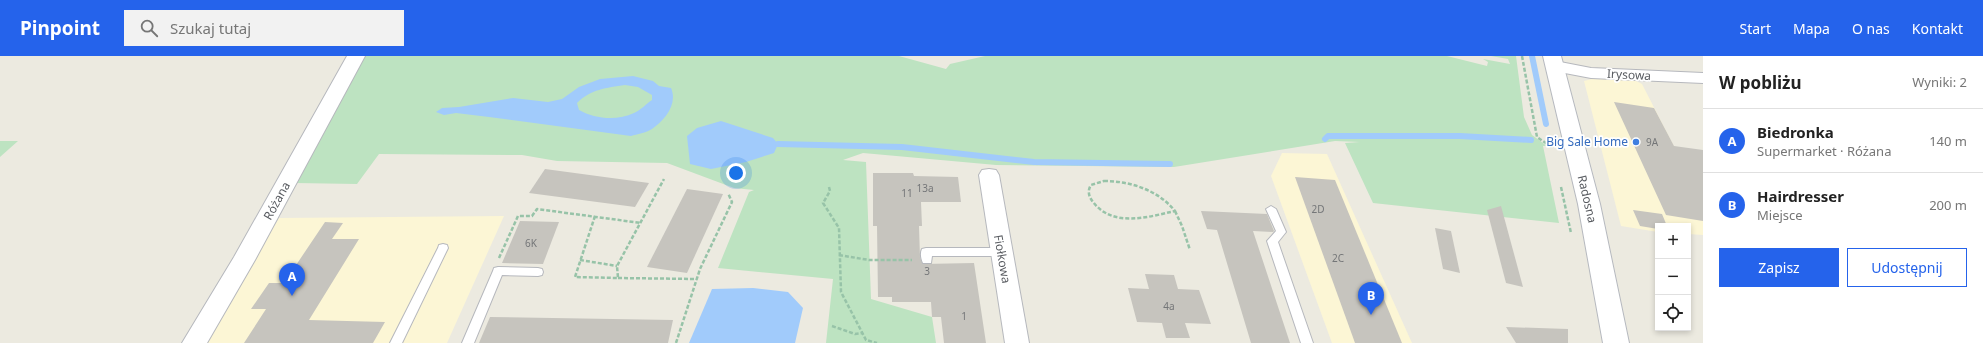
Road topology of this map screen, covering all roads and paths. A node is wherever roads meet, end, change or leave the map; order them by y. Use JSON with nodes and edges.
{"nodes":[{"id":1,"x":356,"y":56,"type":"edge"},
{"id":2,"x":1522,"y":56,"type":"edge"},
{"id":3,"x":1553,"y":61,"type":"edge"},
{"id":4,"x":1703,"y":78,"type":"edge"},
{"id":5,"x":1553,"y":148,"type":"dead end"},
{"id":6,"x":989,"y":175,"type":"dead end"},
{"id":7,"x":664,"y":180,"type":"dead end"},
{"id":8,"x":829,"y":188,"type":"dead end"},
{"id":9,"x":728,"y":193,"type":"dead end"},
{"id":10,"x":1271,"y":209,"type":"dead end"},
{"id":11,"x":1175,"y":211,"type":"junction"},
{"id":12,"x":596,"y":216,"type":"junction"},
{"id":13,"x":641,"y":223,"type":"junction"},
{"id":14,"x":443,"y":248,"type":"dead end"},
{"id":15,"x":1190,"y":250,"type":"dead end"},
{"id":16,"x":1001,"y":252,"type":"junction"},
{"id":17,"x":839,"y":255,"type":"junction"},
{"id":18,"x":580,"y":260,"type":"junction"},
{"id":19,"x":869,"y":260,"type":"dead end"},
{"id":20,"x":927,"y":260,"type":"dead end"},
{"id":21,"x":496,"y":264,"type":"dead end"},
{"id":22,"x":616,"y":266,"type":"junction"},
{"id":23,"x":538,"y":272,"type":"dead end"},
{"id":24,"x":618,"y":278,"type":"junction"},
{"id":25,"x":697,"y":279,"type":"junction"},
{"id":26,"x":832,"y":326,"type":"dead end"},
{"id":27,"x":863,"y":333,"type":"junction"},
{"id":28,"x":867,"y":342,"type":"edge"},
{"id":29,"x":194,"y":343,"type":"edge"},
{"id":30,"x":396,"y":343,"type":"edge"},
{"id":31,"x":468,"y":343,"type":"edge"},
{"id":32,"x":676,"y":343,"type":"edge"},
{"id":33,"x":877,"y":343,"type":"edge"},
{"id":34,"x":1017,"y":343,"type":"edge"},
{"id":35,"x":1307,"y":343,"type":"edge"},
{"id":36,"x":1616,"y":343,"type":"edge"}],
"edges":[{"from":1,"to":29,"type":"street","name":"Różana"},
{"from":2,"to":5,"type":"path"},
{"from":3,"to":4,"type":"street","name":"Irysowa"},
{"from":3,"to":36,"type":"street","name":"Radosna"},
{"from":6,"to":16,"type":"street","name":"Fiołkowa"},
{"from":7,"to":13,"type":"path"},
{"from":8,"to":17,"type":"path"},
{"from":9,"to":25,"type":"path"},
{"from":10,"to":35,"type":"lane"},
{"from":11,"to":11,"type":"path"},
{"from":11,"to":15,"type":"path"},
{"from":12,"to":13,"type":"path"},
{"from":12,"to":18,"type":"path"},
{"from":12,"to":21,"type":"path"},
{"from":13,"to":22,"type":"path"},
{"from":14,"to":30,"type":"lane"},
{"from":16,"to":20,"type":"lane"},
{"from":16,"to":34,"type":"street","name":"Fiołkowa"},
{"from":17,"to":19,"type":"path"},
{"from":17,"to":27,"type":"path"},
{"from":18,"to":22,"type":"path"},
{"from":18,"to":24,"type":"path"},
{"from":22,"to":24,"type":"path"},
{"from":23,"to":31,"type":"lane"},
{"from":24,"to":25,"type":"path"},
{"from":25,"to":32,"type":"path"},
{"from":26,"to":27,"type":"path"},
{"from":27,"to":28,"type":"path"},
{"from":28,"to":33,"type":"path"}]}
